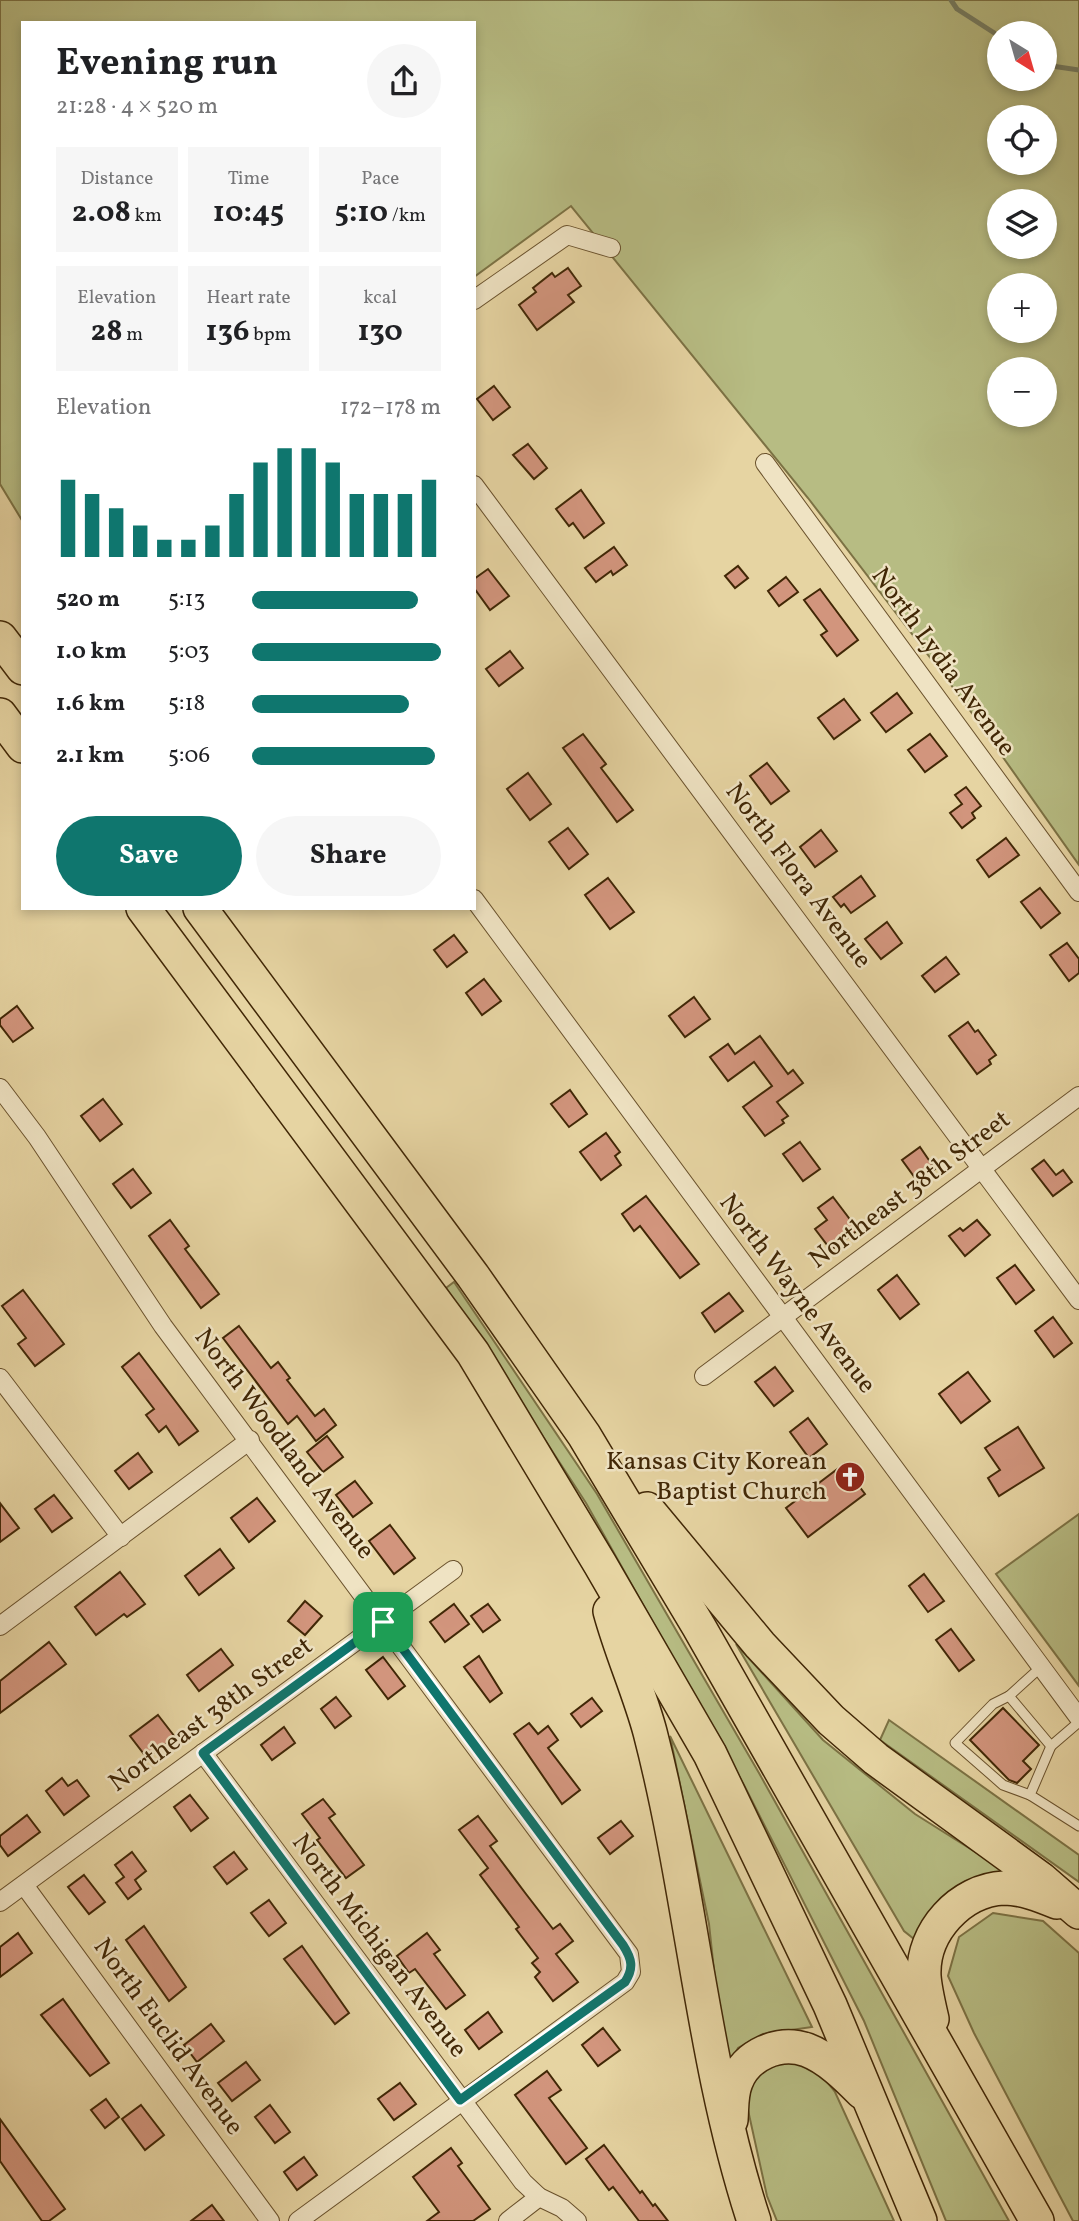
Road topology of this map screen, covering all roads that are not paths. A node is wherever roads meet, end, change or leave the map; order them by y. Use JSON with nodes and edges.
{"nodes":[{"id":1,"x":611,"y":248,"type":"dead end"},
{"id":2,"x":476,"y":299,"type":"edge"},
{"id":3,"x":765,"y":463,"type":"dead end"},
{"id":4,"x":476,"y":488,"type":"edge"},
{"id":5,"x":0,"y":638,"type":"edge"},
{"id":6,"x":21,"y":665,"type":"edge"},
{"id":7,"x":0,"y":715,"type":"edge"},
{"id":8,"x":21,"y":743,"type":"edge"},
{"id":9,"x":1079,"y":892,"type":"edge"},
{"id":10,"x":476,"y":902,"type":"edge"},
{"id":11,"x":144,"y":910,"type":"edge"},
{"id":12,"x":202,"y":910,"type":"edge"},
{"id":13,"x":0,"y":1087,"type":"edge"},
{"id":14,"x":1079,"y":1096,"type":"edge"},
{"id":15,"x":984,"y":1168,"type":"junction"},
{"id":16,"x":1079,"y":1300,"type":"edge"},
{"id":17,"x":782,"y":1318,"type":"junction"},
{"id":18,"x":704,"y":1376,"type":"dead end"},
{"id":19,"x":0,"y":1378,"type":"edge"},
{"id":20,"x":584,"y":1435,"type":"junction"},
{"id":21,"x":250,"y":1440,"type":"junction"},
{"id":22,"x":121,"y":1537,"type":"junction"},
{"id":23,"x":600,"y":1564,"type":"junction"},
{"id":24,"x":453,"y":1570,"type":"dead end"},
{"id":25,"x":383,"y":1622,"type":"junction"},
{"id":26,"x":0,"y":1626,"type":"edge"},
{"id":27,"x":1041,"y":1667,"type":"junction"},
{"id":28,"x":1009,"y":1696,"type":"junction"},
{"id":29,"x":1079,"y":1720,"type":"edge"},
{"id":30,"x":1051,"y":1746,"type":"junction"},
{"id":31,"x":203,"y":1753,"type":"junction"},
{"id":32,"x":1030,"y":1795,"type":"junction"},
{"id":33,"x":1079,"y":1825,"type":"edge"},
{"id":34,"x":24,"y":1885,"type":"junction"},
{"id":35,"x":0,"y":1902,"type":"edge"},
{"id":36,"x":1077,"y":1911,"type":"edge"},
{"id":37,"x":936,"y":2043,"type":"junction"},
{"id":38,"x":460,"y":2100,"type":"junction"},
{"id":39,"x":871,"y":2101,"type":"junction"},
{"id":40,"x":731,"y":2136,"type":"junction"},
{"id":41,"x":539,"y":2197,"type":"junction"},
{"id":42,"x":270,"y":2221,"type":"edge"},
{"id":43,"x":298,"y":2221,"type":"edge"},
{"id":44,"x":508,"y":2221,"type":"edge"},
{"id":45,"x":577,"y":2221,"type":"edge"},
{"id":46,"x":754,"y":2221,"type":"edge"},
{"id":47,"x":920,"y":2221,"type":"edge"},
{"id":48,"x":1037,"y":2221,"type":"edge"}],
"edges":[{"from":1,"to":2,"type":"street"},
{"from":3,"to":9,"type":"street","name":"North Lydia Avenue"},
{"from":4,"to":15,"type":"street","name":"North Flora Avenue"},
{"from":5,"to":6,"type":"highway"},
{"from":7,"to":8,"type":"highway"},
{"from":10,"to":17,"type":"street","name":"North Wayne Avenue"},
{"from":11,"to":23,"type":"highway"},
{"from":12,"to":20,"type":"highway"},
{"from":13,"to":21,"type":"street","name":"North Woodland Avenue"},
{"from":14,"to":15,"type":"street","name":"Northeast 38th Street"},
{"from":15,"to":16,"type":"street","name":"North Flora Avenue"},
{"from":15,"to":17,"type":"street","name":"Northeast 38th Street"},
{"from":17,"to":18,"type":"street","name":"Northeast 38th Street"},
{"from":17,"to":27,"type":"street","name":"North Wayne Avenue"},
{"from":19,"to":22,"type":"street"},
{"from":20,"to":36,"type":"highway"},
{"from":20,"to":37,"type":"highway"},
{"from":21,"to":22,"type":"street"},
{"from":21,"to":25,"type":"street","name":"North Woodland Avenue"},
{"from":22,"to":26,"type":"street"},
{"from":23,"to":39,"type":"highway"},
{"from":23,"to":40,"type":"highway"},
{"from":24,"to":25,"type":"street","name":"Northeast 38th Street"},
{"from":25,"to":31,"type":"street","name":"Northeast 38th Street"},
{"from":25,"to":38,"type":"street","name":"North Woodland Avenue"},
{"from":27,"to":28,"type":"lane"},
{"from":27,"to":29,"type":"street","name":"North Wayne Avenue"},
{"from":28,"to":30,"type":"lane"},
{"from":28,"to":32,"type":"lane"},
{"from":29,"to":30,"type":"lane"},
{"from":30,"to":32,"type":"lane"},
{"from":31,"to":34,"type":"street","name":"Northeast 38th Street"},
{"from":31,"to":38,"type":"street","name":"North Michigan Avenue"},
{"from":32,"to":33,"type":"lane"},
{"from":34,"to":35,"type":"street","name":"Northeast 38th Street"},
{"from":34,"to":42,"type":"street","name":"North Euclid Avenue"},
{"from":36,"to":37,"type":"highway"},
{"from":37,"to":48,"type":"highway"},
{"from":38,"to":41,"type":"street","name":"North Michigan Avenue"},
{"from":38,"to":43,"type":"street"},
{"from":39,"to":40,"type":"highway"},
{"from":39,"to":47,"type":"highway"},
{"from":40,"to":46,"type":"highway"},
{"from":41,"to":44,"type":"street"},
{"from":41,"to":45,"type":"street","name":"North Michigan Avenue"}]}
